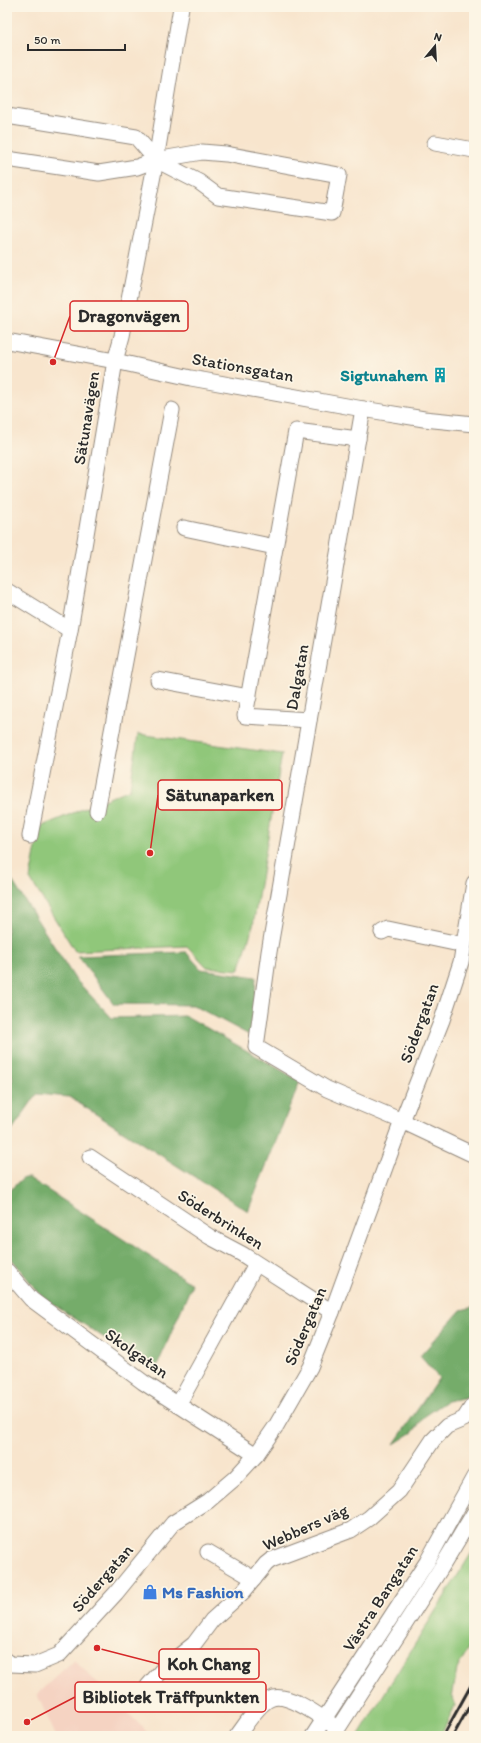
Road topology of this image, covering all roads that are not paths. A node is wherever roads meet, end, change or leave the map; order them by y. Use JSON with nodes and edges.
{"nodes":[{"id":1,"x":182,"y":7,"type":"edge"},
{"id":2,"x":7,"y":116,"type":"edge"},
{"id":3,"x":435,"y":143,"type":"dead end"},
{"id":4,"x":474,"y":150,"type":"edge"},
{"id":5,"x":7,"y":159,"type":"edge"},
{"id":6,"x":156,"y":160,"type":"junction"},
{"id":7,"x":7,"y":341,"type":"edge"},
{"id":8,"x":115,"y":361,"type":"junction"},
{"id":9,"x":363,"y":409,"type":"junction"},
{"id":10,"x":172,"y":410,"type":"dead end"},
{"id":11,"x":474,"y":424,"type":"edge"},
{"id":12,"x":358,"y":439,"type":"junction"},
{"id":13,"x":184,"y":528,"type":"dead end"},
{"id":14,"x":275,"y":547,"type":"junction"},
{"id":15,"x":7,"y":591,"type":"edge"},
{"id":16,"x":70,"y":630,"type":"junction"},
{"id":17,"x":158,"y":680,"type":"dead end"},
{"id":18,"x":249,"y":697,"type":"junction"},
{"id":19,"x":309,"y":720,"type":"junction"},
{"id":20,"x":97,"y":811,"type":"dead end"},
{"id":21,"x":30,"y":836,"type":"dead end"},
{"id":22,"x":474,"y":883,"type":"edge"},
{"id":23,"x":382,"y":932,"type":"dead end"},
{"id":24,"x":464,"y":945,"type":"junction"},
{"id":25,"x":402,"y":1121,"type":"junction"},
{"id":26,"x":474,"y":1155,"type":"edge"},
{"id":27,"x":90,"y":1157,"type":"dead end"},
{"id":28,"x":256,"y":1264,"type":"junction"},
{"id":29,"x":7,"y":1270,"type":"edge"},
{"id":30,"x":332,"y":1312,"type":"junction"},
{"id":31,"x":178,"y":1405,"type":"junction"},
{"id":32,"x":474,"y":1405,"type":"edge"},
{"id":33,"x":256,"y":1455,"type":"junction"},
{"id":34,"x":474,"y":1477,"type":"edge"},
{"id":35,"x":474,"y":1513,"type":"edge"},
{"id":36,"x":208,"y":1552,"type":"dead end"},
{"id":37,"x":254,"y":1579,"type":"junction"},
{"id":38,"x":7,"y":1662,"type":"edge"},
{"id":39,"x":148,"y":1686,"type":"dead end"},
{"id":40,"x":324,"y":1719,"type":"junction"},
{"id":41,"x":336,"y":1732,"type":"edge"},
{"id":42,"x":236,"y":1736,"type":"edge"},
{"id":43,"x":313,"y":1736,"type":"edge"}],
"edges":[{"from":1,"to":6,"type":"street","name":"Sätunavägen"},
{"from":2,"to":6,"type":"street"},
{"from":3,"to":4,"type":"street"},
{"from":5,"to":6,"type":"street"},
{"from":6,"to":6,"type":"street"},
{"from":6,"to":8,"type":"street","name":"Sätunavägen"},
{"from":7,"to":8,"type":"street","name":"Stationsgatan"},
{"from":8,"to":9,"type":"street","name":"Stationsgatan"},
{"from":8,"to":16,"type":"street","name":"Sätunavägen"},
{"from":9,"to":11,"type":"street","name":"Stationsgatan"},
{"from":9,"to":12,"type":"street","name":"Dalgatan"},
{"from":10,"to":20,"type":"street"},
{"from":12,"to":14,"type":"street"},
{"from":12,"to":19,"type":"street","name":"Dalgatan"},
{"from":13,"to":14,"type":"street"},
{"from":14,"to":18,"type":"street"},
{"from":15,"to":16,"type":"street"},
{"from":16,"to":21,"type":"street","name":"Sätunavägen"},
{"from":17,"to":18,"type":"street"},
{"from":18,"to":19,"type":"street"},
{"from":19,"to":25,"type":"street","name":"Dalgatan"},
{"from":22,"to":24,"type":"street","name":"Södergatan"},
{"from":23,"to":24,"type":"street"},
{"from":24,"to":25,"type":"street","name":"Södergatan"},
{"from":25,"to":26,"type":"street"},
{"from":25,"to":30,"type":"street","name":"Södergatan"},
{"from":27,"to":28,"type":"street","name":"Söderbrinken"},
{"from":28,"to":30,"type":"street","name":"Söderbrinken"},
{"from":28,"to":31,"type":"street"},
{"from":29,"to":31,"type":"street","name":"Skolgatan"},
{"from":30,"to":33,"type":"street","name":"Södergatan"},
{"from":31,"to":33,"type":"street","name":"Skolgatan"},
{"from":32,"to":37,"type":"street","name":"Webbers väg"},
{"from":33,"to":38,"type":"street","name":"Södergatan"},
{"from":34,"to":40,"type":"street","name":"Västra Bangatan"},
{"from":35,"to":41,"type":"street","name":"Västra Bangatan"},
{"from":36,"to":37,"type":"street"},
{"from":37,"to":39,"type":"street","name":"Webbers väg"},
{"from":40,"to":41,"type":"street"},
{"from":40,"to":42,"type":"street"},
{"from":40,"to":43,"type":"street","name":"Västra Bangatan"}]}
